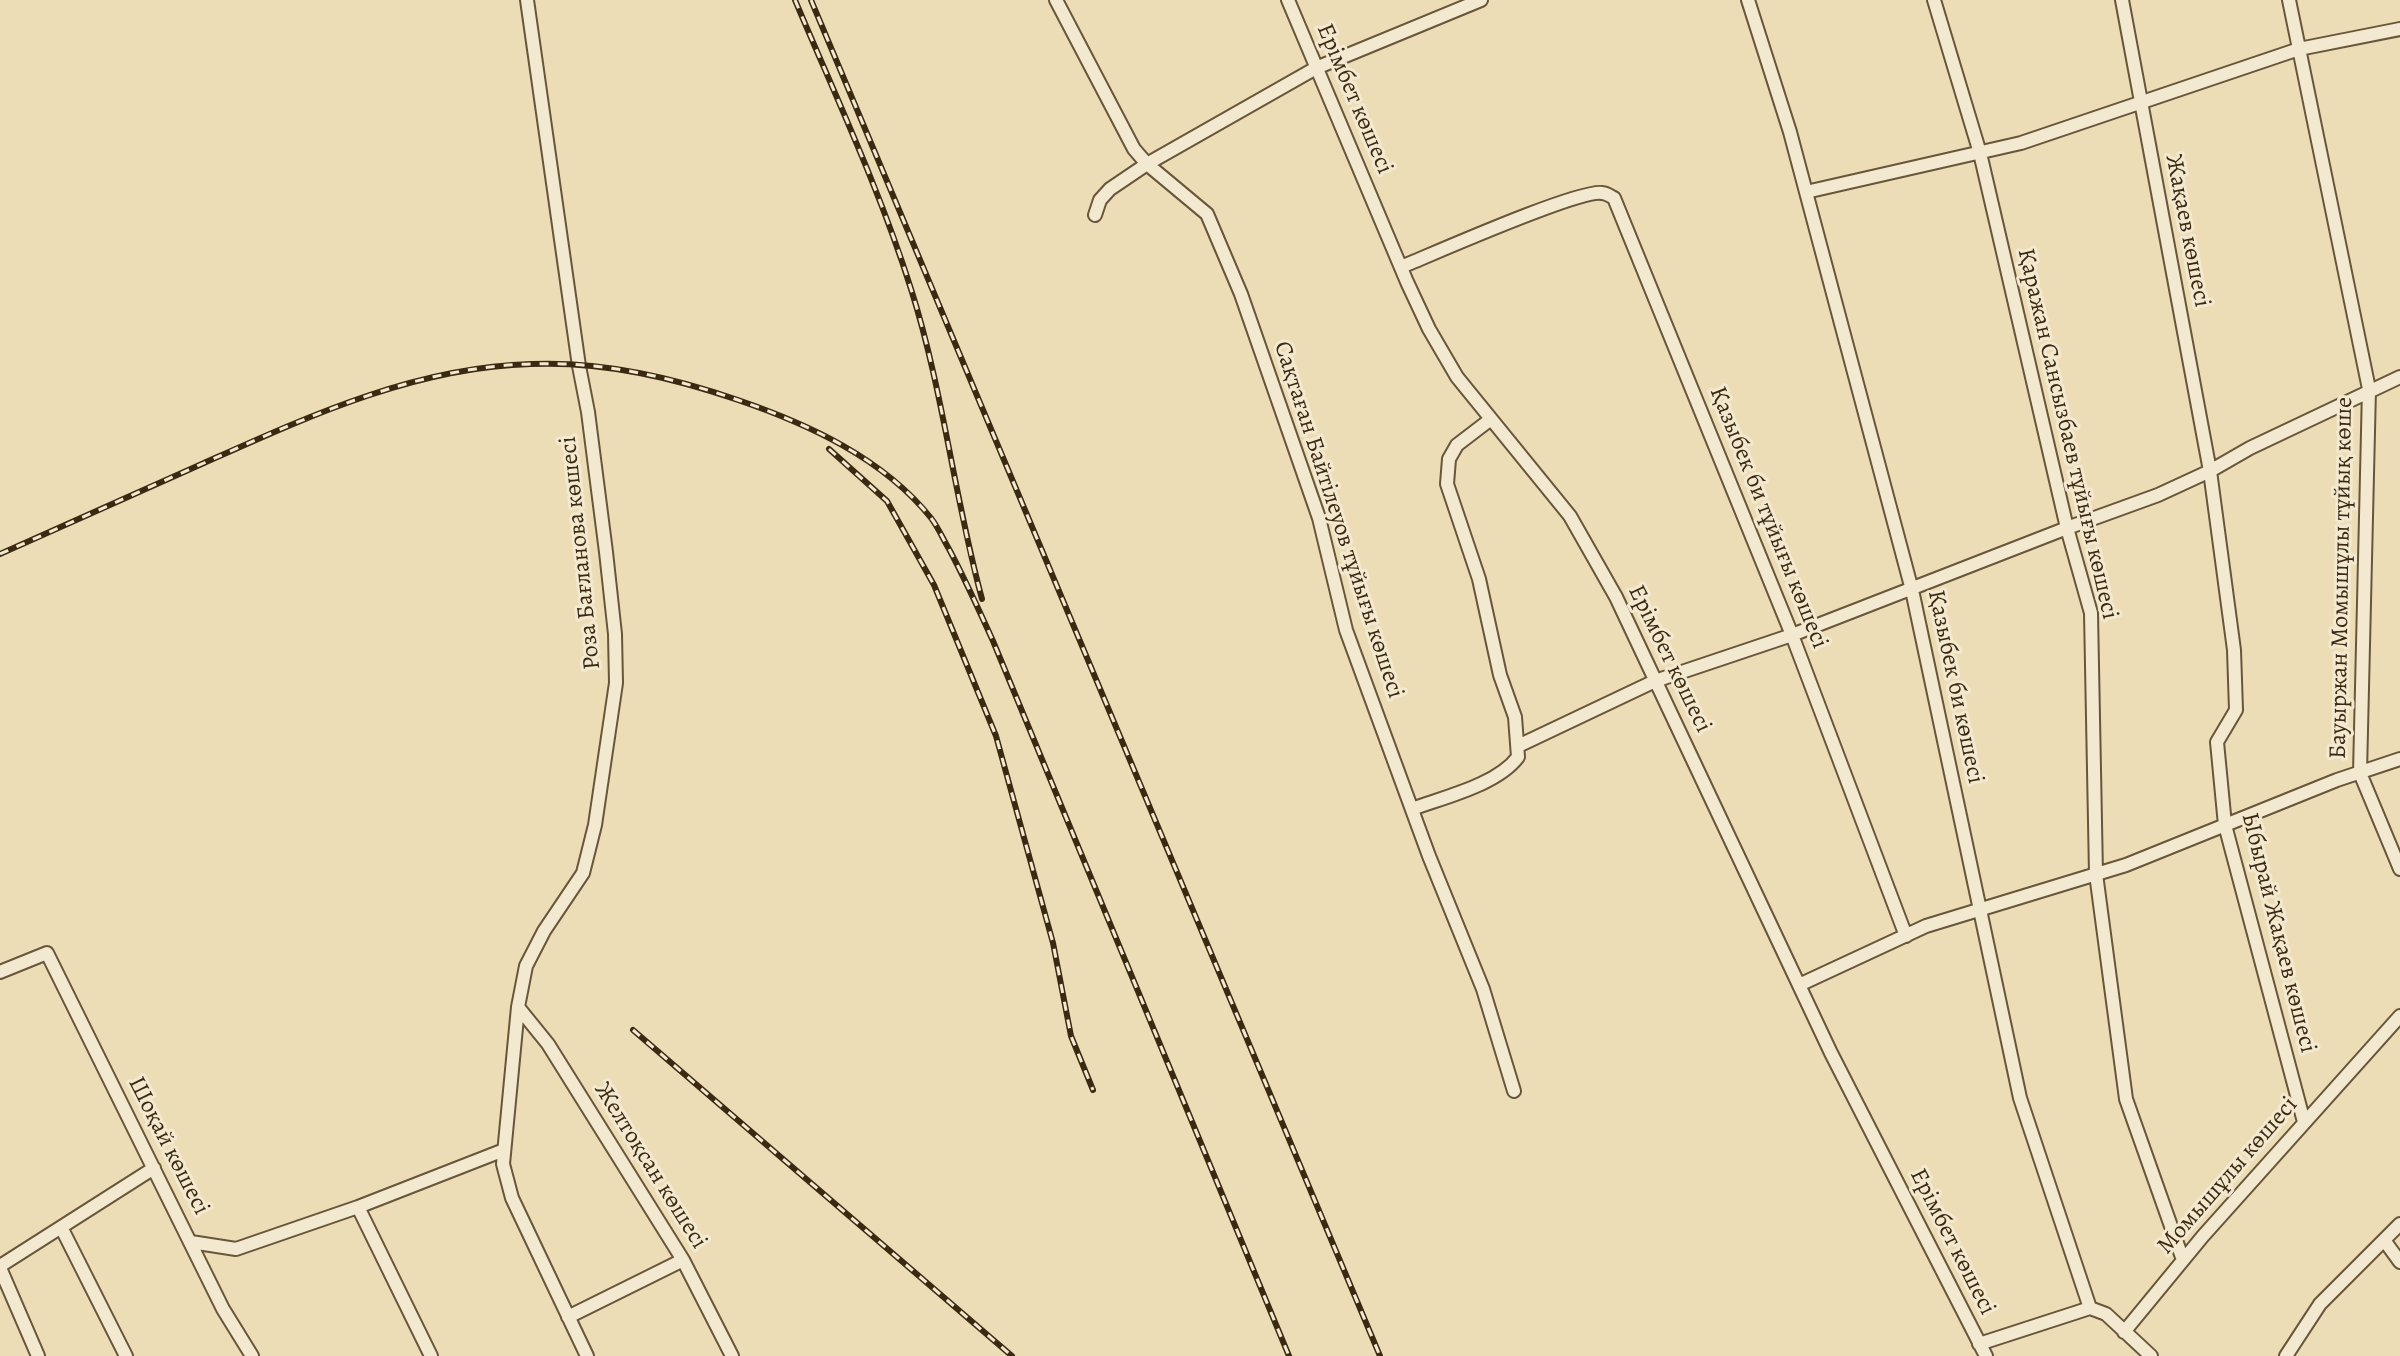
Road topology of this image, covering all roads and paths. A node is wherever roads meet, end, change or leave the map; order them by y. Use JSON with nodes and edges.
{"nodes":[{"id":1,"x":527,"y":0,"type":"edge"},
{"id":2,"x":1056,"y":0,"type":"edge"},
{"id":3,"x":1288,"y":0,"type":"edge"},
{"id":4,"x":1481,"y":0,"type":"edge"},
{"id":5,"x":1748,"y":0,"type":"edge"},
{"id":6,"x":1934,"y":0,"type":"edge"},
{"id":7,"x":2122,"y":0,"type":"edge"},
{"id":8,"x":2289,"y":0,"type":"edge"},
{"id":9,"x":2400,"y":29,"type":"edge"},
{"id":10,"x":2299,"y":49,"type":"junction"},
{"id":11,"x":1316,"y":68,"type":"junction"},
{"id":12,"x":2141,"y":102,"type":"junction"},
{"id":13,"x":1980,"y":153,"type":"junction"},
{"id":14,"x":1147,"y":164,"type":"junction"},
{"id":15,"x":1806,"y":192,"type":"junction"},
{"id":16,"x":1095,"y":215,"type":"dead end"},
{"id":17,"x":1401,"y":267,"type":"junction"},
{"id":18,"x":2400,"y":377,"type":"edge"},
{"id":19,"x":2369,"y":389,"type":"junction"},
{"id":20,"x":1491,"y":419,"type":"junction"},
{"id":21,"x":2210,"y":471,"type":"junction"},
{"id":22,"x":2067,"y":528,"type":"junction"},
{"id":23,"x":1912,"y":590,"type":"junction"},
{"id":24,"x":1792,"y":635,"type":"junction"},
{"id":25,"x":1655,"y":681,"type":"junction"},
{"id":26,"x":1518,"y":746,"type":"junction"},
{"id":27,"x":2400,"y":759,"type":"edge"},
{"id":28,"x":2360,"y":773,"type":"junction"},
{"id":29,"x":1412,"y":809,"type":"junction"},
{"id":30,"x":2225,"y":825,"type":"junction"},
{"id":31,"x":2400,"y":869,"type":"edge"},
{"id":32,"x":2096,"y":874,"type":"junction"},
{"id":33,"x":1978,"y":909,"type":"junction"},
{"id":34,"x":1906,"y":936,"type":"junction"},
{"id":35,"x":0,"y":972,"type":"edge"},
{"id":36,"x":1799,"y":985,"type":"junction"},
{"id":37,"x":518,"y":1007,"type":"junction"},
{"id":38,"x":2400,"y":1016,"type":"edge"},
{"id":39,"x":1514,"y":1091,"type":"dead end"},
{"id":40,"x":2304,"y":1122,"type":"junction"},
{"id":41,"x":504,"y":1150,"type":"junction"},
{"id":42,"x":154,"y":1168,"type":"junction"},
{"id":43,"x":358,"y":1207,"type":"junction"},
{"id":44,"x":2400,"y":1224,"type":"edge"},
{"id":45,"x":62,"y":1229,"type":"junction"},
{"id":46,"x":2384,"y":1240,"type":"junction"},
{"id":47,"x":191,"y":1242,"type":"junction"},
{"id":48,"x":683,"y":1260,"type":"junction"},
{"id":49,"x":2183,"y":1260,"type":"junction"},
{"id":50,"x":2400,"y":1262,"type":"edge"},
{"id":51,"x":0,"y":1267,"type":"edge"},
{"id":52,"x":2090,"y":1308,"type":"junction"},
{"id":53,"x":568,"y":1317,"type":"junction"},
{"id":54,"x":2124,"y":1332,"type":"junction"},
{"id":55,"x":1979,"y":1344,"type":"junction"},
{"id":56,"x":38,"y":1356,"type":"edge"},
{"id":57,"x":126,"y":1356,"type":"edge"},
{"id":58,"x":252,"y":1356,"type":"edge"},
{"id":59,"x":431,"y":1356,"type":"edge"},
{"id":60,"x":587,"y":1356,"type":"edge"},
{"id":61,"x":732,"y":1356,"type":"edge"},
{"id":62,"x":1986,"y":1356,"type":"edge"},
{"id":63,"x":2151,"y":1356,"type":"edge"},
{"id":64,"x":2286,"y":1356,"type":"edge"}],
"edges":[{"from":1,"to":37,"type":"street","name":"Роза Бағланова көшесі"},
{"from":2,"to":14,"type":"street","name":"Сақтаған Байтілеуов тұйығы көшесі"},
{"from":3,"to":11,"type":"street","name":"Ерімбет көшесі"},
{"from":4,"to":11,"type":"street"},
{"from":5,"to":15,"type":"street","name":"Қазыбек би көшесі"},
{"from":6,"to":13,"type":"street","name":"Қаражан Сансызбаев тұйығы көшесі"},
{"from":7,"to":12,"type":"street","name":"Жақаев көшесі"},
{"from":8,"to":10,"type":"street","name":"Бауыржан Момышұлы тұйық көше"},
{"from":9,"to":10,"type":"street"},
{"from":10,"to":12,"type":"street"},
{"from":10,"to":19,"type":"street","name":"Бауыржан Момышұлы тұйық көше"},
{"from":11,"to":14,"type":"street"},
{"from":11,"to":17,"type":"street","name":"Ерімбет көшесі"},
{"from":12,"to":13,"type":"street"},
{"from":12,"to":21,"type":"street","name":"Жақаев көшесі"},
{"from":13,"to":15,"type":"street"},
{"from":13,"to":22,"type":"street","name":"Қаражан Сансызбаев тұйығы көшесі"},
{"from":14,"to":16,"type":"street"},
{"from":14,"to":29,"type":"street","name":"Сақтаған Байтілеуов тұйығы көшесі"},
{"from":15,"to":23,"type":"street","name":"Қазыбек би көшесі"},
{"from":17,"to":20,"type":"street","name":"Ерімбет көшесі"},
{"from":17,"to":24,"type":"street","name":"Қазыбек би тұйығы көшесі"},
{"from":18,"to":19,"type":"street"},
{"from":19,"to":21,"type":"street"},
{"from":19,"to":28,"type":"street","name":"Бауыржан Момышұлы тұйық көше"},
{"from":20,"to":25,"type":"street","name":"Ерімбет көшесі"},
{"from":20,"to":26,"type":"street"},
{"from":21,"to":22,"type":"street"},
{"from":21,"to":30,"type":"street","name":"Ыбырай Жақаев көшесі"},
{"from":22,"to":23,"type":"street"},
{"from":22,"to":32,"type":"street","name":"Қаражан Сансызбаев тұйығы көшесі"},
{"from":23,"to":24,"type":"street"},
{"from":23,"to":33,"type":"street","name":"Қазыбек би көшесі"},
{"from":24,"to":25,"type":"street"},
{"from":24,"to":34,"type":"street","name":"Қазыбек би тұйығы көшесі"},
{"from":25,"to":26,"type":"street"},
{"from":25,"to":36,"type":"street","name":"Ерімбет көшесі"},
{"from":26,"to":29,"type":"street"},
{"from":27,"to":28,"type":"street"},
{"from":28,"to":30,"type":"street"},
{"from":28,"to":31,"type":"street","name":"Бауыржан Момышұлы тұйық көше"},
{"from":29,"to":39,"type":"street","name":"Сақтаған Байтілеуов тұйығы көшесі"},
{"from":30,"to":32,"type":"street"},
{"from":30,"to":40,"type":"street","name":"Ыбырай Жақаев көшесі"},
{"from":32,"to":33,"type":"street"},
{"from":32,"to":49,"type":"street","name":"Қаражан Сансызбаев тұйығы көшесі"},
{"from":33,"to":34,"type":"street"},
{"from":33,"to":52,"type":"street","name":"Қазыбек би көшесі"},
{"from":34,"to":36,"type":"street"},
{"from":35,"to":42,"type":"street","name":"Шоқай көшесі"},
{"from":36,"to":55,"type":"street","name":"Ерімбет көшесі"},
{"from":37,"to":41,"type":"street","name":"Роза Бағланова көшесі"},
{"from":37,"to":48,"type":"street","name":"Желтоқсан көшесі"},
{"from":38,"to":40,"type":"street","name":"Момышұлы көшесі"},
{"from":40,"to":49,"type":"street","name":"Момышұлы көшесі"},
{"from":41,"to":43,"type":"street"},
{"from":41,"to":53,"type":"street","name":"Роза Бағланова көшесі"},
{"from":42,"to":45,"type":"street"},
{"from":42,"to":47,"type":"street","name":"Шоқай көшесі"},
{"from":43,"to":47,"type":"street"},
{"from":43,"to":59,"type":"street"},
{"from":44,"to":46,"type":"street"},
{"from":45,"to":51,"type":"street"},
{"from":45,"to":57,"type":"street"},
{"from":46,"to":50,"type":"street"},
{"from":46,"to":64,"type":"street"},
{"from":47,"to":58,"type":"street","name":"Шоқай көшесі"},
{"from":48,"to":53,"type":"street"},
{"from":48,"to":61,"type":"street","name":"Желтоқсан көшесі"},
{"from":49,"to":54,"type":"street","name":"Момышұлы көшесі"},
{"from":51,"to":56,"type":"street"},
{"from":52,"to":54,"type":"street"},
{"from":52,"to":55,"type":"street"},
{"from":53,"to":60,"type":"street","name":"Роза Бағланова көшесі"},
{"from":54,"to":63,"type":"street"},
{"from":55,"to":62,"type":"street","name":"Ерімбет көшесі"}]}
